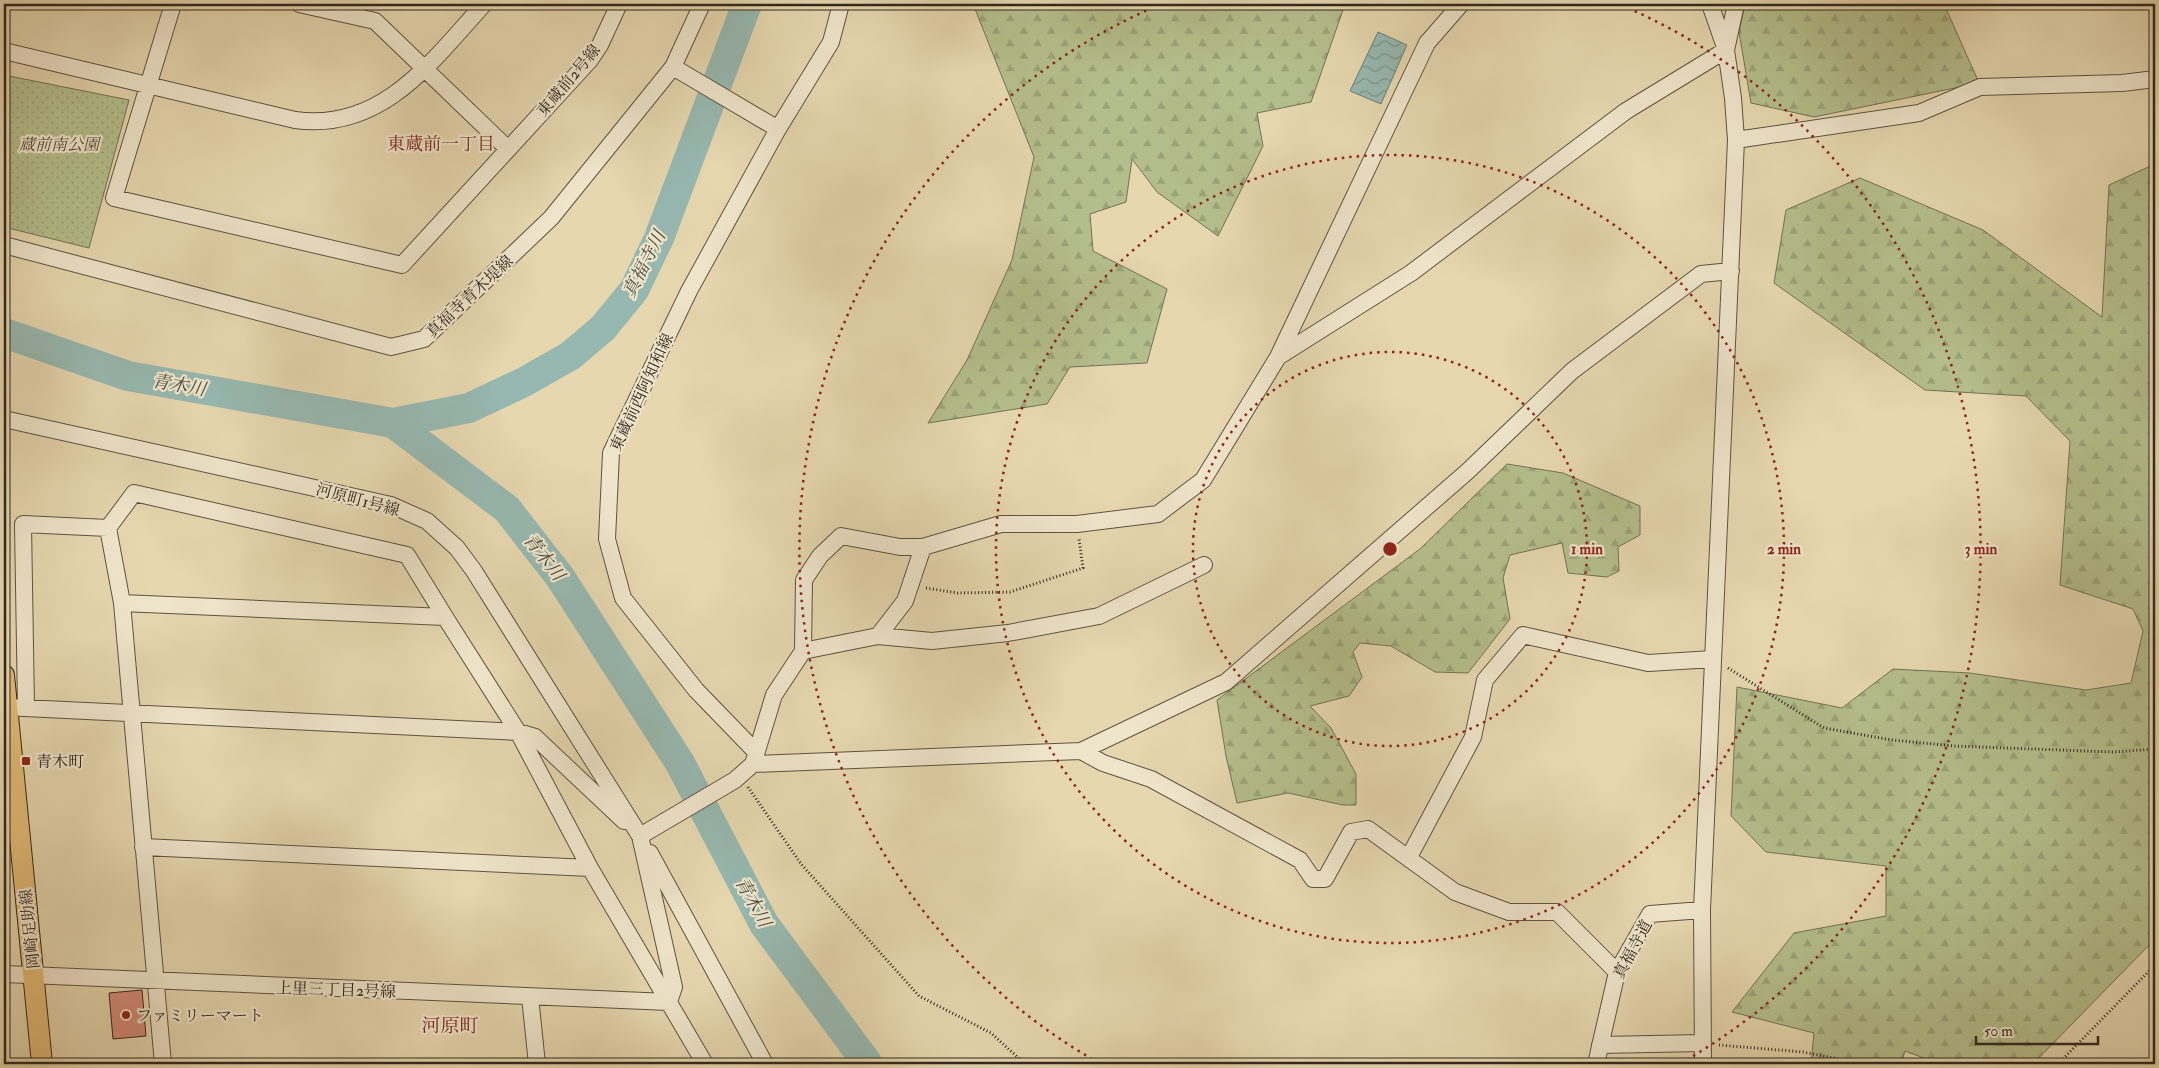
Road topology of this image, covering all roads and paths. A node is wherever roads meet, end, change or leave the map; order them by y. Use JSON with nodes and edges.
{"nodes":[{"id":1,"x":173,"y":4,"type":"edge"},
{"id":2,"x":299,"y":4,"type":"edge"},
{"id":3,"x":484,"y":4,"type":"edge"},
{"id":4,"x":618,"y":4,"type":"edge"},
{"id":5,"x":702,"y":4,"type":"edge"},
{"id":6,"x":842,"y":4,"type":"edge"},
{"id":7,"x":1461,"y":4,"type":"edge"},
{"id":8,"x":1710,"y":4,"type":"edge"},
{"id":9,"x":1736,"y":4,"type":"edge"},
{"id":10,"x":1726,"y":50,"type":"junction"},
{"id":11,"x":4,"y":51,"type":"edge"},
{"id":12,"x":673,"y":67,"type":"junction"},
{"id":13,"x":425,"y":68,"type":"junction"},
{"id":14,"x":2155,"y":79,"type":"edge"},
{"id":15,"x":148,"y":84,"type":"junction"},
{"id":16,"x":778,"y":129,"type":"junction"},
{"id":17,"x":1736,"y":140,"type":"junction"},
{"id":18,"x":507,"y":148,"type":"junction"},
{"id":19,"x":4,"y":244,"type":"edge"},
{"id":20,"x":1731,"y":271,"type":"junction"},
{"id":21,"x":1278,"y":357,"type":"junction"},
{"id":22,"x":4,"y":419,"type":"edge"},
{"id":23,"x":1077,"y":524,"type":"junction"},
{"id":24,"x":108,"y":528,"type":"junction"},
{"id":25,"x":923,"y":547,"type":"junction"},
{"id":26,"x":1204,"y":565,"type":"dead end"},
{"id":27,"x":911,"y":585,"type":"junction"},
{"id":28,"x":122,"y":603,"type":"junction"},
{"id":29,"x":445,"y":617,"type":"junction"},
{"id":30,"x":878,"y":636,"type":"junction"},
{"id":31,"x":803,"y":651,"type":"junction"},
{"id":32,"x":1713,"y":659,"type":"junction"},
{"id":33,"x":4,"y":675,"type":"edge"},
{"id":34,"x":12,"y":707,"type":"edge"},
{"id":35,"x":131,"y":713,"type":"junction"},
{"id":36,"x":518,"y":732,"type":"junction"},
{"id":37,"x":2155,"y":749,"type":"edge"},
{"id":38,"x":1081,"y":751,"type":"junction"},
{"id":39,"x":755,"y":758,"type":"junction"},
{"id":40,"x":737,"y":778,"type":"junction"},
{"id":41,"x":640,"y":836,"type":"junction"},
{"id":42,"x":143,"y":847,"type":"junction"},
{"id":43,"x":1409,"y":857,"type":"junction"},
{"id":44,"x":590,"y":868,"type":"junction"},
{"id":45,"x":1702,"y":910,"type":"junction"},
{"id":46,"x":2155,"y":965,"type":"edge"},
{"id":47,"x":1617,"y":972,"type":"junction"},
{"id":48,"x":4,"y":974,"type":"edge"},
{"id":49,"x":34,"y":976,"type":"junction"},
{"id":50,"x":156,"y":982,"type":"junction"},
{"id":51,"x":530,"y":997,"type":"junction"},
{"id":52,"x":668,"y":1002,"type":"junction"},
{"id":53,"x":1703,"y":1043,"type":"junction"},
{"id":54,"x":1600,"y":1045,"type":"junction"},
{"id":55,"x":42,"y":1064,"type":"edge"},
{"id":56,"x":163,"y":1064,"type":"edge"},
{"id":57,"x":537,"y":1064,"type":"edge"},
{"id":58,"x":705,"y":1064,"type":"edge"},
{"id":59,"x":765,"y":1064,"type":"edge"},
{"id":60,"x":1025,"y":1064,"type":"edge"},
{"id":61,"x":1596,"y":1064,"type":"edge"},
{"id":62,"x":1704,"y":1064,"type":"edge"},
{"id":63,"x":1864,"y":1064,"type":"edge"},
{"id":64,"x":2058,"y":1064,"type":"edge"}],
"edges":[{"from":1,"to":15,"type":"street"},
{"from":2,"to":13,"type":"street"},
{"from":3,"to":13,"type":"street"},
{"from":4,"to":18,"type":"street","name":"東蔵前2号線"},
{"from":5,"to":12,"type":"street","name":"真福寺青木堤線"},
{"from":6,"to":16,"type":"street","name":"東蔵前西阿知和線"},
{"from":7,"to":21,"type":"street"},
{"from":8,"to":10,"type":"street"},
{"from":9,"to":10,"type":"street"},
{"from":10,"to":17,"type":"street"},
{"from":10,"to":21,"type":"street"},
{"from":11,"to":15,"type":"street"},
{"from":12,"to":16,"type":"street"},
{"from":12,"to":19,"type":"street","name":"真福寺青木堤線"},
{"from":13,"to":15,"type":"street"},
{"from":13,"to":18,"type":"street"},
{"from":14,"to":17,"type":"street"},
{"from":15,"to":18,"type":"street","name":"東蔵前2号線"},
{"from":16,"to":39,"type":"street","name":"東蔵前西阿知和線"},
{"from":17,"to":20,"type":"street"},
{"from":20,"to":32,"type":"street"},
{"from":20,"to":38,"type":"street"},
{"from":21,"to":23,"type":"street"},
{"from":22,"to":41,"type":"street","name":"河原町1号線"},
{"from":23,"to":25,"type":"street"},
{"from":23,"to":27,"type":"path"},
{"from":24,"to":28,"type":"street"},
{"from":24,"to":29,"type":"street"},
{"from":24,"to":34,"type":"street"},
{"from":25,"to":27,"type":"street"},
{"from":25,"to":31,"type":"street"},
{"from":26,"to":30,"type":"street"},
{"from":27,"to":30,"type":"street"},
{"from":28,"to":29,"type":"street"},
{"from":28,"to":35,"type":"street"},
{"from":29,"to":36,"type":"street"},
{"from":30,"to":31,"type":"street"},
{"from":31,"to":39,"type":"street"},
{"from":32,"to":37,"type":"path"},
{"from":32,"to":43,"type":"street"},
{"from":32,"to":45,"type":"street"},
{"from":33,"to":34,"type":"main road","name":"岡崎足助線"},
{"from":34,"to":35,"type":"street"},
{"from":34,"to":49,"type":"main road","name":"岡崎足助線"},
{"from":35,"to":36,"type":"street"},
{"from":35,"to":42,"type":"street"},
{"from":36,"to":41,"type":"street"},
{"from":36,"to":44,"type":"street"},
{"from":38,"to":39,"type":"street"},
{"from":38,"to":43,"type":"street"},
{"from":39,"to":40,"type":"street"},
{"from":40,"to":41,"type":"street"},
{"from":40,"to":60,"type":"path"},
{"from":41,"to":52,"type":"street"},
{"from":41,"to":59,"type":"street"},
{"from":42,"to":44,"type":"street"},
{"from":42,"to":50,"type":"street"},
{"from":43,"to":47,"type":"street"},
{"from":44,"to":52,"type":"street"},
{"from":45,"to":47,"type":"street","name":"真福寺道"},
{"from":45,"to":53,"type":"street"},
{"from":46,"to":64,"type":"path"},
{"from":47,"to":54,"type":"street","name":"真福寺道"},
{"from":48,"to":49,"type":"street","name":"上里三丁目2号線"},
{"from":49,"to":50,"type":"street","name":"上里三丁目2号線"},
{"from":49,"to":55,"type":"main road","name":"岡崎足助線"},
{"from":50,"to":51,"type":"street","name":"上里三丁目2号線"},
{"from":50,"to":56,"type":"street"},
{"from":51,"to":52,"type":"street","name":"上里三丁目2号線"},
{"from":51,"to":57,"type":"street"},
{"from":52,"to":58,"type":"street"},
{"from":53,"to":54,"type":"street"},
{"from":53,"to":62,"type":"street"},
{"from":53,"to":63,"type":"path"},
{"from":54,"to":61,"type":"street","name":"真福寺道"}]}
